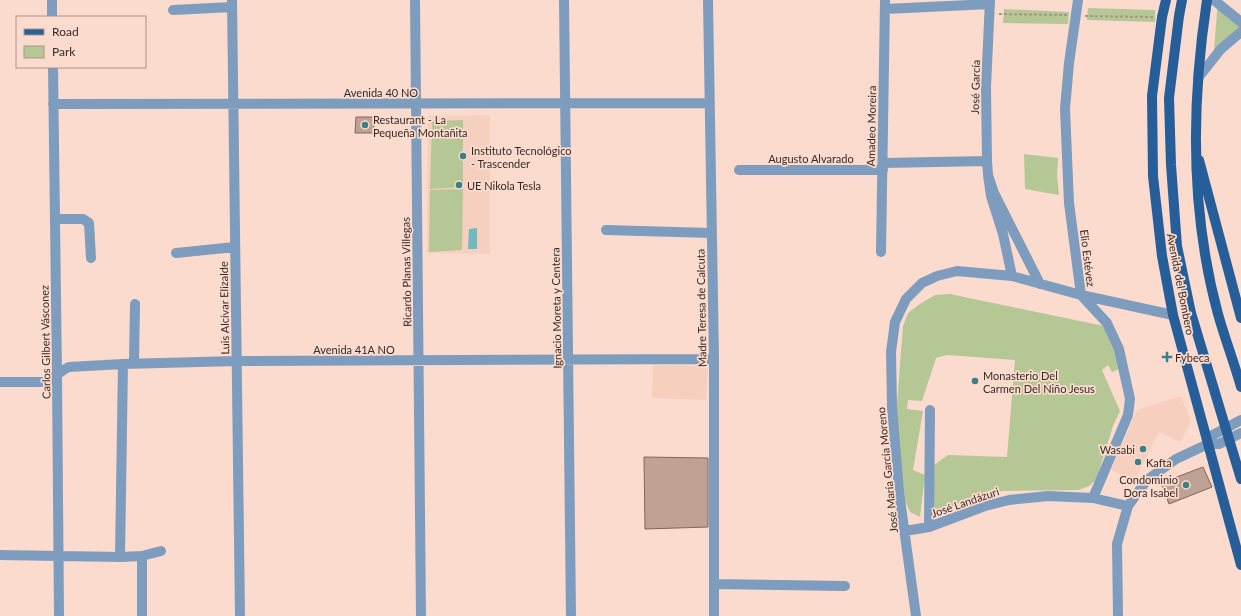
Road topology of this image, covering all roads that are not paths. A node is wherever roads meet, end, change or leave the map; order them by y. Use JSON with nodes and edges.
{"nodes":[{"id":1,"x":52,"y":0,"type":"edge"},
{"id":2,"x":415,"y":0,"type":"edge"},
{"id":3,"x":564,"y":0,"type":"edge"},
{"id":4,"x":708,"y":0,"type":"edge"},
{"id":5,"x":1078,"y":0,"type":"edge"},
{"id":6,"x":1166,"y":0,"type":"edge"},
{"id":7,"x":1182,"y":0,"type":"edge"},
{"id":8,"x":1207,"y":0,"type":"edge"},
{"id":9,"x":1214,"y":0,"type":"edge"},
{"id":10,"x":990,"y":2,"type":"edge"},
{"id":11,"x":232,"y":3,"type":"edge"},
{"id":12,"x":885,"y":4,"type":"edge"},
{"id":13,"x":173,"y":10,"type":"dead end"},
{"id":14,"x":52,"y":16,"type":"edge"},
{"id":15,"x":1241,"y":22,"type":"edge"},
{"id":16,"x":1241,"y":32,"type":"edge"},
{"id":17,"x":53,"y":68,"type":"edge"},
{"id":18,"x":1198,"y":78,"type":"junction"},
{"id":19,"x":566,"y":103,"type":"junction"},
{"id":20,"x":710,"y":103,"type":"junction"},
{"id":21,"x":53,"y":104,"type":"junction"},
{"id":22,"x":233,"y":104,"type":"junction"},
{"id":23,"x":416,"y":104,"type":"junction"},
{"id":24,"x":1195,"y":144,"type":"junction"},
{"id":25,"x":986,"y":162,"type":"junction"},
{"id":26,"x":883,"y":166,"type":"junction"},
{"id":27,"x":739,"y":170,"type":"dead end"},
{"id":28,"x":988,"y":175,"type":"junction"},
{"id":29,"x":55,"y":219,"type":"junction"},
{"id":30,"x":606,"y":230,"type":"dead end"},
{"id":31,"x":711,"y":233,"type":"junction"},
{"id":32,"x":235,"y":247,"type":"junction"},
{"id":33,"x":882,"y":252,"type":"dead end"},
{"id":34,"x":176,"y":253,"type":"dead end"},
{"id":35,"x":90,"y":258,"type":"dead end"},
{"id":36,"x":1012,"y":276,"type":"junction"},
{"id":37,"x":1230,"y":280,"type":"junction"},
{"id":38,"x":1040,"y":284,"type":"junction"},
{"id":39,"x":1241,"y":292,"type":"edge"},
{"id":40,"x":1081,"y":294,"type":"junction"},
{"id":41,"x":135,"y":304,"type":"dead end"},
{"id":42,"x":1173,"y":315,"type":"junction"},
{"id":43,"x":1241,"y":318,"type":"edge"},
{"id":44,"x":714,"y":359,"type":"junction"},
{"id":45,"x":419,"y":360,"type":"junction"},
{"id":46,"x":568,"y":360,"type":"junction"},
{"id":47,"x":237,"y":362,"type":"junction"},
{"id":48,"x":129,"y":364,"type":"junction"},
{"id":49,"x":57,"y":375,"type":"junction"},
{"id":50,"x":0,"y":382,"type":"edge"},
{"id":51,"x":1240,"y":385,"type":"edge"},
{"id":52,"x":930,"y":410,"type":"dead end"},
{"id":53,"x":1241,"y":420,"type":"edge"},
{"id":54,"x":1241,"y":433,"type":"edge"},
{"id":55,"x":1208,"y":444,"type":"junction"},
{"id":56,"x":1241,"y":479,"type":"edge"},
{"id":57,"x":1093,"y":498,"type":"junction"},
{"id":58,"x":1128,"y":506,"type":"junction"},
{"id":59,"x":929,"y":527,"type":"junction"},
{"id":60,"x":905,"y":531,"type":"junction"},
{"id":61,"x":161,"y":551,"type":"dead end"},
{"id":62,"x":0,"y":555,"type":"edge"},
{"id":63,"x":58,"y":556,"type":"junction"},
{"id":64,"x":142,"y":556,"type":"junction"},
{"id":65,"x":120,"y":557,"type":"junction"},
{"id":66,"x":1241,"y":565,"type":"edge"},
{"id":67,"x":714,"y":584,"type":"junction"},
{"id":68,"x":845,"y":586,"type":"dead end"},
{"id":69,"x":59,"y":616,"type":"edge"},
{"id":70,"x":142,"y":616,"type":"edge"},
{"id":71,"x":240,"y":616,"type":"edge"},
{"id":72,"x":421,"y":616,"type":"edge"},
{"id":73,"x":571,"y":616,"type":"edge"},
{"id":74,"x":714,"y":616,"type":"edge"},
{"id":75,"x":916,"y":616,"type":"edge"},
{"id":76,"x":1118,"y":616,"type":"edge"}],
"edges":[{"from":1,"to":14,"type":"street"},
{"from":2,"to":23,"type":"street","name":"Ricardo Planas Villegas"},
{"from":3,"to":19,"type":"street","name":"Ignacio Moreta y Centera"},
{"from":4,"to":20,"type":"street","name":"Madre Teresa de Calcuta"},
{"from":5,"to":40,"type":"street","name":"Elio Estévez"},
{"from":6,"to":42,"type":"main road","name":"Avenida del Bombero"},
{"from":7,"to":56,"type":"main road","name":"Avenida del Bombero"},
{"from":8,"to":18,"type":"main road"},
{"from":9,"to":15,"type":"street"},
{"from":10,"to":12,"type":"street"},
{"from":10,"to":25,"type":"street","name":"José García"},
{"from":11,"to":13,"type":"street"},
{"from":11,"to":22,"type":"street","name":"Luis Alcívar Elizalde"},
{"from":12,"to":26,"type":"street","name":"Amadeo Moreira"},
{"from":16,"to":18,"type":"street"},
{"from":17,"to":21,"type":"street","name":"Carlos Gilbert Vásconez"},
{"from":18,"to":24,"type":"main road"},
{"from":19,"to":20,"type":"street","name":"Avenida 40 NO"},
{"from":19,"to":23,"type":"street","name":"Avenida 40 NO"},
{"from":19,"to":46,"type":"street","name":"Ignacio Moreta y Centera"},
{"from":20,"to":31,"type":"street","name":"Madre Teresa de Calcuta"},
{"from":21,"to":22,"type":"street","name":"Avenida 40 NO"},
{"from":21,"to":29,"type":"street","name":"Carlos Gilbert Vásconez"},
{"from":22,"to":23,"type":"street","name":"Avenida 40 NO"},
{"from":22,"to":32,"type":"street","name":"Luis Alcívar Elizalde"},
{"from":23,"to":45,"type":"street","name":"Ricardo Planas Villegas"},
{"from":24,"to":37,"type":"main road"},
{"from":24,"to":51,"type":"main road"},
{"from":25,"to":26,"type":"street","name":"Augusto Alvarado"},
{"from":25,"to":28,"type":"street","name":"José García"},
{"from":26,"to":27,"type":"street","name":"Augusto Alvarado"},
{"from":26,"to":33,"type":"street","name":"Amadeo Moreira"},
{"from":28,"to":36,"type":"street","name":"José García"},
{"from":28,"to":38,"type":"street","name":"José García"},
{"from":29,"to":35,"type":"street"},
{"from":29,"to":49,"type":"street","name":"Carlos Gilbert Vásconez"},
{"from":30,"to":31,"type":"street"},
{"from":31,"to":44,"type":"street","name":"Madre Teresa de Calcuta"},
{"from":32,"to":34,"type":"street"},
{"from":32,"to":47,"type":"street","name":"Luis Alcívar Elizalde"},
{"from":36,"to":38,"type":"street","name":"José María García Moreno"},
{"from":36,"to":60,"type":"street","name":"José María García Moreno"},
{"from":37,"to":39,"type":"street"},
{"from":37,"to":43,"type":"main road"},
{"from":38,"to":40,"type":"street","name":"José María García Moreno"},
{"from":40,"to":42,"type":"street","name":"José María García Moreno"},
{"from":40,"to":57,"type":"street","name":"Elio Estévez"},
{"from":41,"to":48,"type":"street"},
{"from":42,"to":55,"type":"main road","name":"Avenida del Bombero"},
{"from":44,"to":46,"type":"street","name":"Avenida 41A NO"},
{"from":44,"to":67,"type":"street","name":"Madre Teresa de Calcuta"},
{"from":45,"to":46,"type":"street","name":"Avenida 41A NO"},
{"from":45,"to":47,"type":"street","name":"Avenida 41A NO"},
{"from":45,"to":72,"type":"street","name":"Ricardo Planas Villegas"},
{"from":46,"to":73,"type":"street","name":"Ignacio Moreta y Centera"},
{"from":47,"to":48,"type":"street","name":"Avenida 41A NO"},
{"from":47,"to":71,"type":"street","name":"Luis Alcívar Elizalde"},
{"from":48,"to":49,"type":"street","name":"Avenida 41A NO"},
{"from":48,"to":65,"type":"street"},
{"from":49,"to":50,"type":"street","name":"Avenida 41A NO"},
{"from":49,"to":63,"type":"street","name":"Carlos Gilbert Vásconez"},
{"from":52,"to":59,"type":"street"},
{"from":53,"to":55,"type":"street"},
{"from":54,"to":55,"type":"street"},
{"from":55,"to":58,"type":"street"},
{"from":55,"to":66,"type":"main road","name":"Avenida del Bombero"},
{"from":57,"to":58,"type":"street","name":"José Landázuri"},
{"from":57,"to":59,"type":"street","name":"José Landázuri"},
{"from":58,"to":76,"type":"street"},
{"from":59,"to":60,"type":"street","name":"José Landázuri"},
{"from":60,"to":75,"type":"street","name":"José María García Moreno"},
{"from":61,"to":64,"type":"street"},
{"from":62,"to":63,"type":"street"},
{"from":63,"to":65,"type":"street"},
{"from":63,"to":69,"type":"street","name":"Carlos Gilbert Vásconez"},
{"from":64,"to":65,"type":"street"},
{"from":64,"to":70,"type":"street"},
{"from":67,"to":68,"type":"street"},
{"from":67,"to":74,"type":"street","name":"Madre Teresa de Calcuta"}]}
